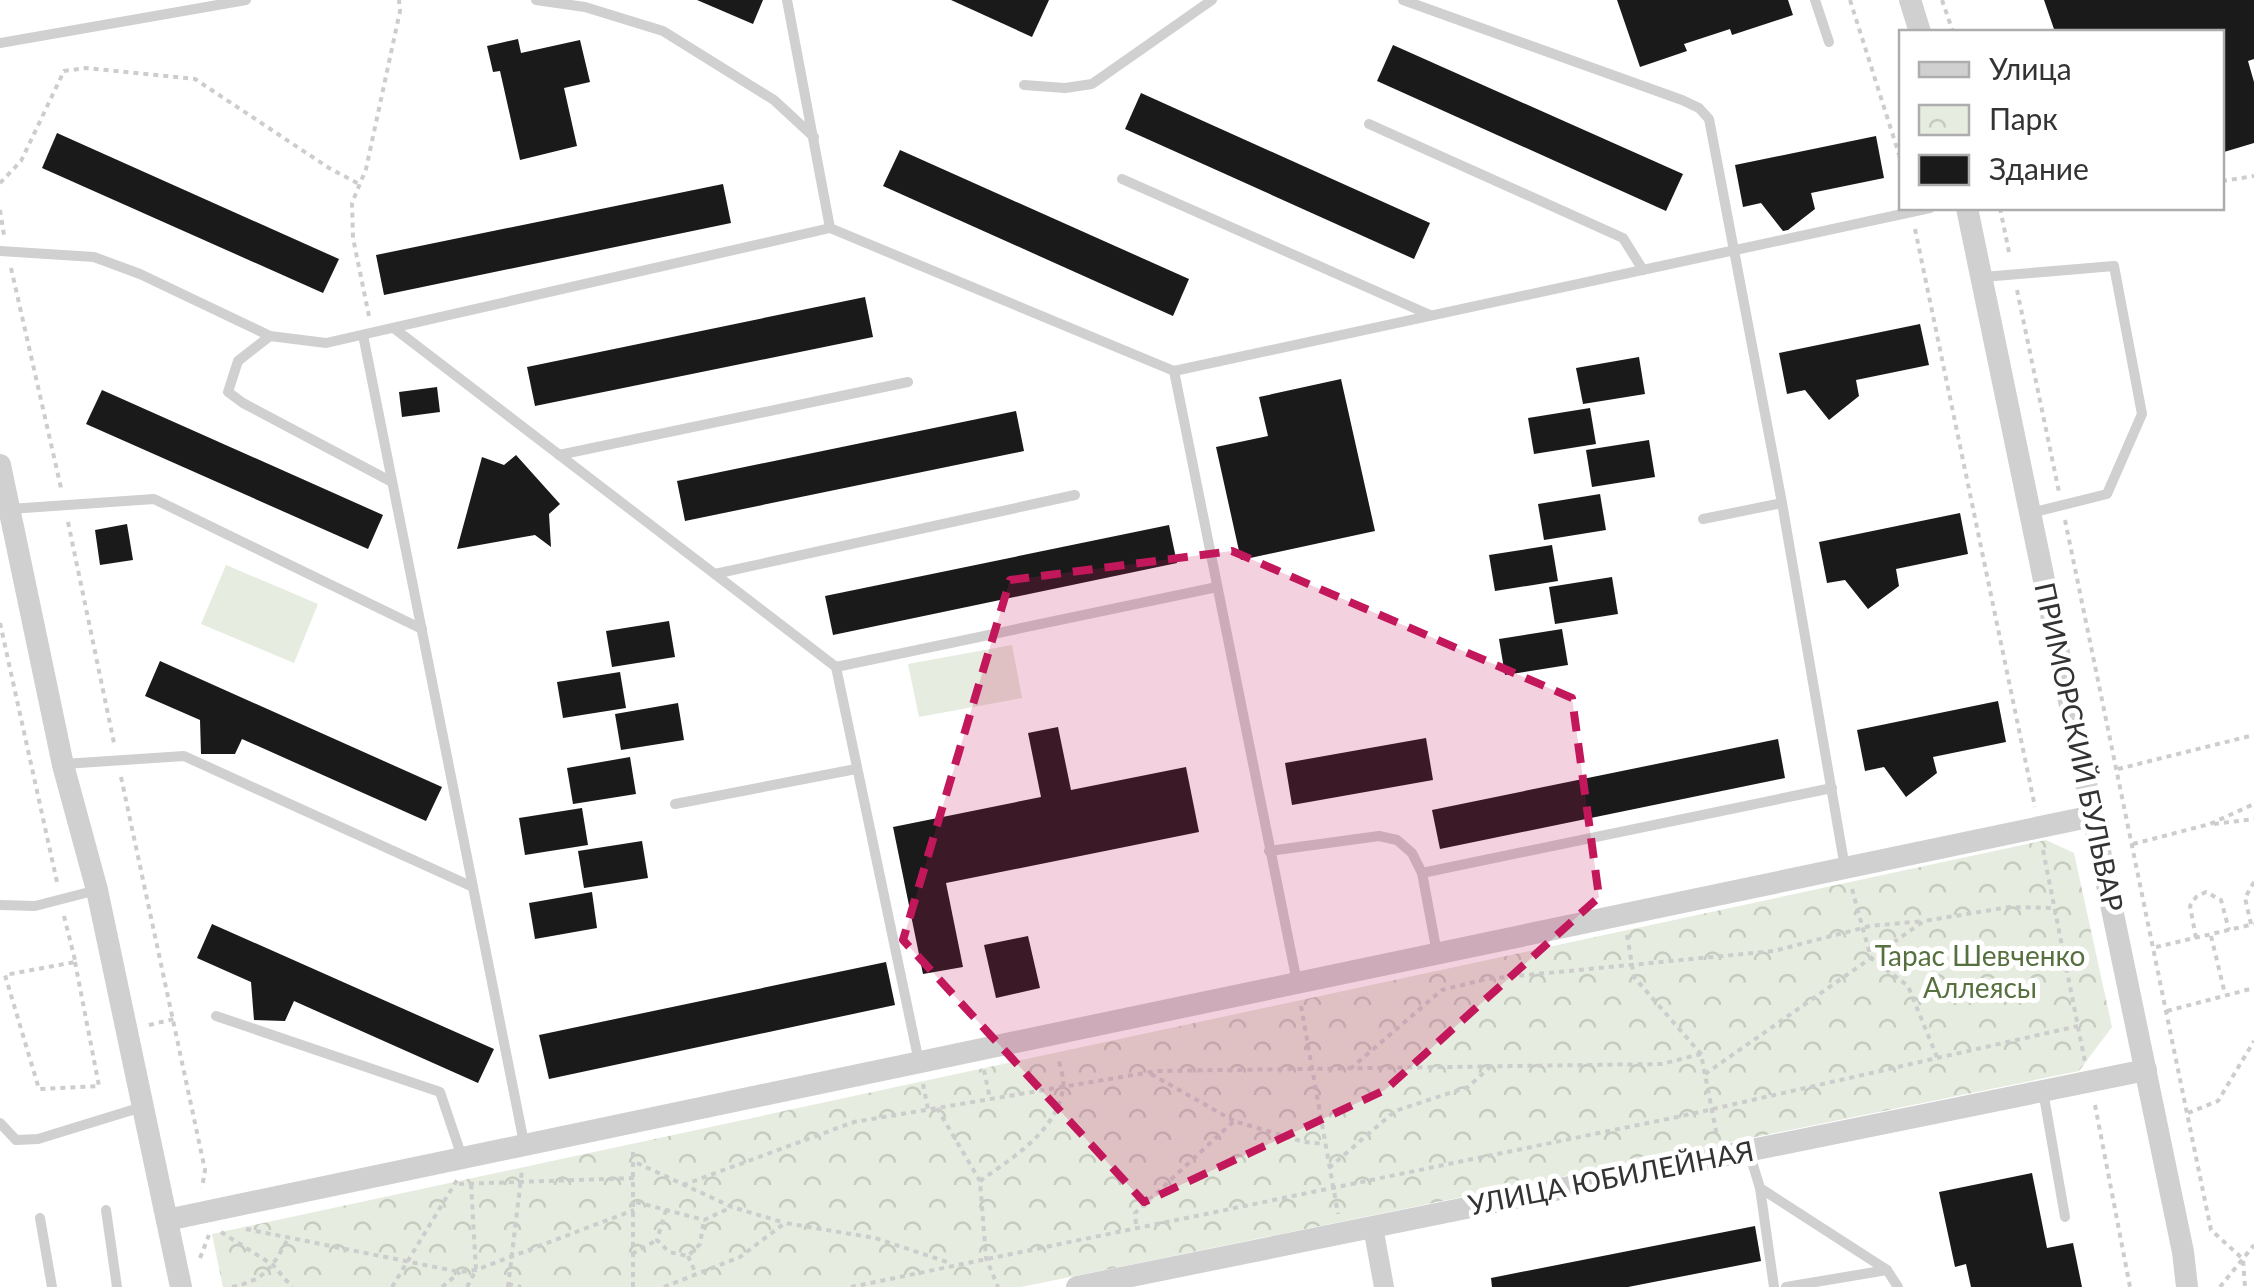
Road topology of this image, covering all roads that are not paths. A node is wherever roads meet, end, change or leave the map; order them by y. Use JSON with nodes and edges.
{"nodes":[{"id":1,"x":246,"y":0,"type":"edge"},
{"id":2,"x":536,"y":0,"type":"edge"},
{"id":3,"x":787,"y":0,"type":"edge"},
{"id":4,"x":1212,"y":0,"type":"edge"},
{"id":5,"x":1402,"y":0,"type":"edge"},
{"id":6,"x":1815,"y":0,"type":"edge"},
{"id":7,"x":1910,"y":0,"type":"edge"},
{"id":8,"x":1919,"y":30,"type":"edge"},
{"id":9,"x":1829,"y":42,"type":"dead end"},
{"id":10,"x":0,"y":43,"type":"edge"},
{"id":11,"x":1024,"y":86,"type":"dead end"},
{"id":12,"x":1370,"y":124,"type":"dead end"},
{"id":13,"x":814,"y":137,"type":"junction"},
{"id":14,"x":1122,"y":179,"type":"dead end"},
{"id":15,"x":1920,"y":210,"type":"edge"},
{"id":16,"x":1966,"y":210,"type":"edge"},
{"id":17,"x":830,"y":228,"type":"junction"},
{"id":18,"x":3,"y":250,"type":"edge"},
{"id":19,"x":1732,"y":250,"type":"junction"},
{"id":20,"x":1642,"y":270,"type":"junction"},
{"id":21,"x":1981,"y":278,"type":"junction"},
{"id":22,"x":1431,"y":316,"type":"junction"},
{"id":23,"x":395,"y":329,"type":"junction"},
{"id":24,"x":363,"y":335,"type":"junction"},
{"id":25,"x":270,"y":336,"type":"junction"},
{"id":26,"x":1174,"y":372,"type":"junction"},
{"id":27,"x":908,"y":382,"type":"dead end"},
{"id":28,"x":560,"y":455,"type":"junction"},
{"id":29,"x":0,"y":466,"type":"edge"},
{"id":30,"x":392,"y":482,"type":"junction"},
{"id":31,"x":1075,"y":495,"type":"dead end"},
{"id":32,"x":1782,"y":503,"type":"junction"},
{"id":33,"x":9,"y":510,"type":"junction"},
{"id":34,"x":2030,"y":514,"type":"junction"},
{"id":35,"x":1703,"y":519,"type":"dead end"},
{"id":36,"x":714,"y":574,"type":"junction"},
{"id":37,"x":1218,"y":588,"type":"junction"},
{"id":38,"x":422,"y":630,"type":"junction"},
{"id":39,"x":836,"y":668,"type":"junction"},
{"id":40,"x":64,"y":764,"type":"junction"},
{"id":41,"x":856,"y":769,"type":"junction"},
{"id":42,"x":1832,"y":788,"type":"junction"},
{"id":43,"x":676,"y":804,"type":"dead end"},
{"id":44,"x":2093,"y":816,"type":"junction"},
{"id":45,"x":1269,"y":851,"type":"junction"},
{"id":46,"x":1845,"y":868,"type":"junction"},
{"id":47,"x":1422,"y":873,"type":"junction"},
{"id":48,"x":473,"y":887,"type":"junction"},
{"id":49,"x":98,"y":890,"type":"junction"},
{"id":50,"x":0,"y":905,"type":"edge"},
{"id":51,"x":1437,"y":954,"type":"junction"},
{"id":52,"x":1298,"y":983,"type":"junction"},
{"id":53,"x":216,"y":1016,"type":"dead end"},
{"id":54,"x":920,"y":1068,"type":"junction"},
{"id":55,"x":2146,"y":1070,"type":"junction"},
{"id":56,"x":2042,"y":1090,"type":"junction"},
{"id":57,"x":144,"y":1106,"type":"junction"},
{"id":58,"x":0,"y":1123,"type":"edge"},
{"id":59,"x":524,"y":1145,"type":"junction"},
{"id":60,"x":1749,"y":1150,"type":"junction"},
{"id":61,"x":462,"y":1158,"type":"junction"},
{"id":62,"x":1760,"y":1188,"type":"junction"},
{"id":63,"x":106,"y":1210,"type":"dead end"},
{"id":64,"x":2065,"y":1217,"type":"dead end"},
{"id":65,"x":40,"y":1218,"type":"dead end"},
{"id":66,"x":167,"y":1220,"type":"junction"},
{"id":67,"x":1372,"y":1227,"type":"junction"},
{"id":68,"x":1887,"y":1270,"type":"junction"},
{"id":69,"x":52,"y":1287,"type":"edge"},
{"id":70,"x":117,"y":1287,"type":"edge"},
{"id":71,"x":181,"y":1287,"type":"edge"},
{"id":72,"x":1076,"y":1287,"type":"edge"},
{"id":73,"x":1384,"y":1287,"type":"edge"},
{"id":74,"x":1774,"y":1287,"type":"edge"},
{"id":75,"x":1786,"y":1287,"type":"edge"},
{"id":76,"x":1898,"y":1287,"type":"edge"},
{"id":77,"x":2186,"y":1287,"type":"edge"}],
"edges":[{"from":1,"to":10,"type":"lane"},
{"from":2,"to":13,"type":"lane"},
{"from":3,"to":13,"type":"lane"},
{"from":4,"to":11,"type":"lane"},
{"from":5,"to":19,"type":"lane"},
{"from":6,"to":9,"type":"lane"},
{"from":7,"to":8,"type":"street"},
{"from":12,"to":20,"type":"lane"},
{"from":13,"to":17,"type":"lane"},
{"from":14,"to":22,"type":"lane"},
{"from":15,"to":19,"type":"lane"},
{"from":16,"to":21,"type":"street","name":"ПРИМОРСКИЙ БУЛЬВАР"},
{"from":17,"to":23,"type":"lane"},
{"from":17,"to":26,"type":"lane"},
{"from":18,"to":25,"type":"lane"},
{"from":19,"to":20,"type":"lane"},
{"from":19,"to":32,"type":"lane"},
{"from":20,"to":22,"type":"lane"},
{"from":21,"to":34,"type":"street","name":"ПРИМОРСКИЙ БУЛЬВАР"},
{"from":21,"to":34,"type":"lane"},
{"from":22,"to":26,"type":"lane"},
{"from":23,"to":24,"type":"lane"},
{"from":23,"to":28,"type":"lane"},
{"from":24,"to":25,"type":"lane"},
{"from":24,"to":30,"type":"lane"},
{"from":25,"to":30,"type":"lane"},
{"from":26,"to":37,"type":"lane"},
{"from":27,"to":28,"type":"lane"},
{"from":28,"to":36,"type":"lane"},
{"from":29,"to":33,"type":"street"},
{"from":30,"to":38,"type":"lane"},
{"from":31,"to":36,"type":"lane"},
{"from":32,"to":35,"type":"lane"},
{"from":32,"to":42,"type":"lane"},
{"from":33,"to":38,"type":"lane"},
{"from":33,"to":40,"type":"street"},
{"from":34,"to":44,"type":"street","name":"ПРИМОРСКИЙ БУЛЬВАР"},
{"from":36,"to":39,"type":"lane"},
{"from":37,"to":39,"type":"lane"},
{"from":37,"to":45,"type":"lane"},
{"from":38,"to":48,"type":"lane"},
{"from":39,"to":41,"type":"lane"},
{"from":40,"to":48,"type":"lane"},
{"from":40,"to":49,"type":"street"},
{"from":41,"to":43,"type":"lane"},
{"from":41,"to":54,"type":"lane"},
{"from":42,"to":46,"type":"lane"},
{"from":42,"to":47,"type":"lane"},
{"from":44,"to":46,"type":"street"},
{"from":44,"to":55,"type":"street","name":"ПРИМОРСКИЙ БУЛЬВАР"},
{"from":45,"to":47,"type":"lane"},
{"from":45,"to":52,"type":"lane"},
{"from":46,"to":51,"type":"street"},
{"from":47,"to":51,"type":"lane"},
{"from":48,"to":59,"type":"lane"},
{"from":49,"to":50,"type":"lane"},
{"from":49,"to":57,"type":"street"},
{"from":51,"to":52,"type":"street"},
{"from":52,"to":54,"type":"street"},
{"from":53,"to":61,"type":"lane"},
{"from":54,"to":59,"type":"street"},
{"from":55,"to":56,"type":"street","name":"УЛИЦА ЮБИЛЕЙНАЯ"},
{"from":55,"to":77,"type":"street","name":"ПРИМОРСКИЙ БУЛЬВАР"},
{"from":56,"to":60,"type":"street","name":"УЛИЦА ЮБИЛЕЙНАЯ"},
{"from":56,"to":64,"type":"lane"},
{"from":57,"to":58,"type":"lane"},
{"from":57,"to":66,"type":"street"},
{"from":59,"to":61,"type":"street"},
{"from":60,"to":62,"type":"lane"},
{"from":60,"to":67,"type":"street","name":"УЛИЦА ЮБИЛЕЙНАЯ"},
{"from":61,"to":66,"type":"street"},
{"from":62,"to":68,"type":"lane"},
{"from":62,"to":74,"type":"lane"},
{"from":63,"to":70,"type":"lane"},
{"from":65,"to":69,"type":"lane"},
{"from":66,"to":71,"type":"street"},
{"from":67,"to":72,"type":"street","name":"УЛИЦА ЮБИЛЕЙНАЯ"},
{"from":67,"to":73,"type":"street"},
{"from":68,"to":75,"type":"lane"},
{"from":68,"to":76,"type":"lane"}]}
